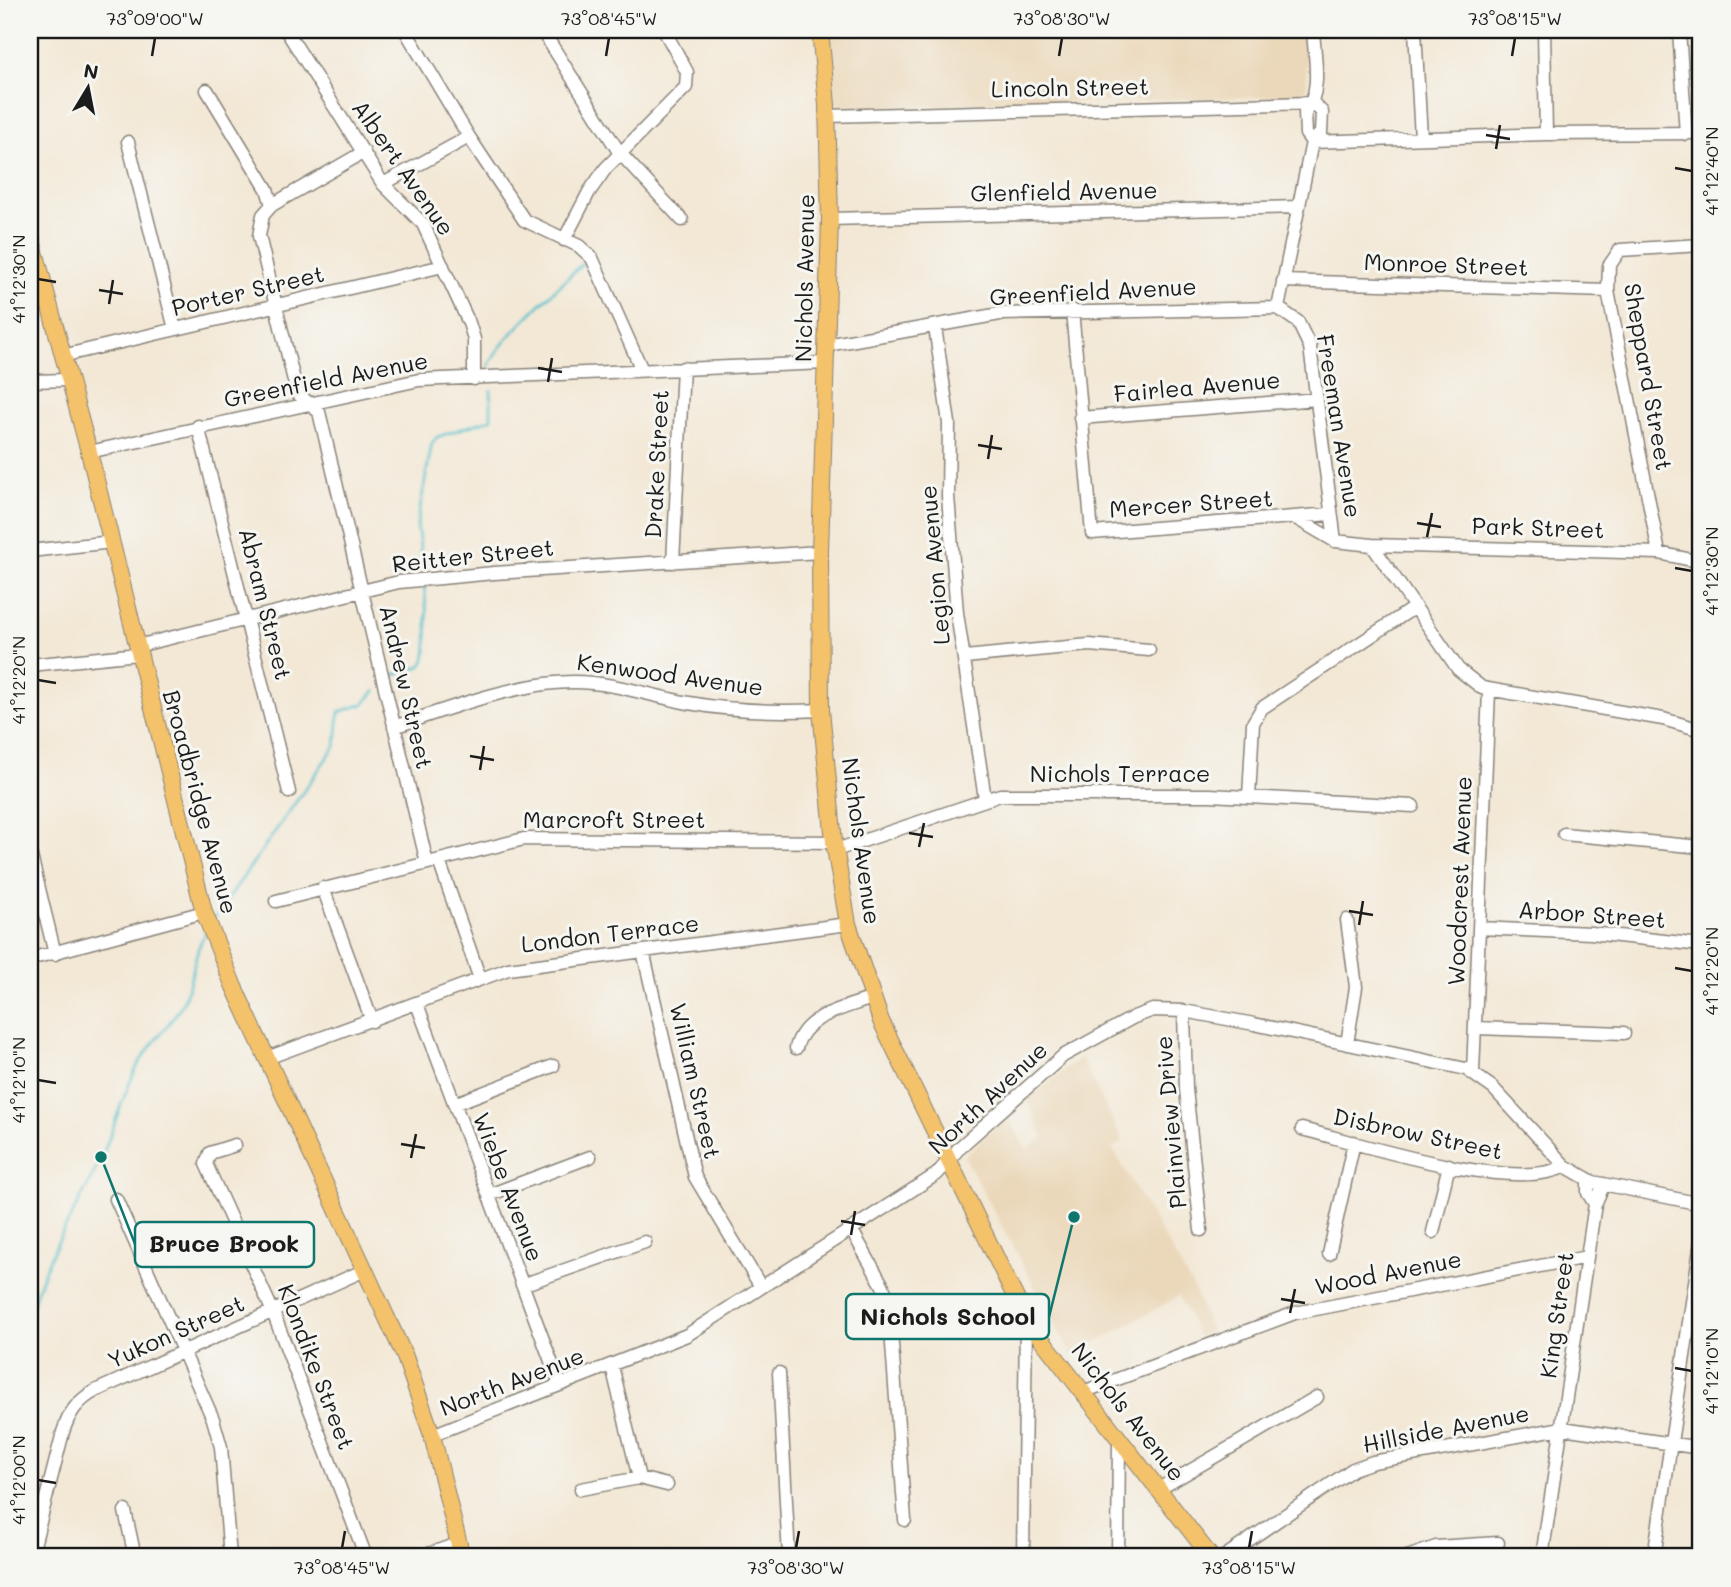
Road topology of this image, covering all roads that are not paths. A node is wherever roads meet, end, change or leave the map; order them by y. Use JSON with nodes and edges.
{"nodes":[{"id":1,"x":286,"y":30,"type":"edge"},
{"id":2,"x":405,"y":30,"type":"edge"},
{"id":3,"x":542,"y":30,"type":"edge"},
{"id":4,"x":664,"y":30,"type":"edge"},
{"id":5,"x":820,"y":30,"type":"edge"},
{"id":6,"x":1313,"y":30,"type":"edge"},
{"id":7,"x":1415,"y":30,"type":"edge"},
{"id":8,"x":1544,"y":30,"type":"edge"},
{"id":9,"x":1679,"y":30,"type":"edge"},
{"id":10,"x":207,"y":90,"type":"dead end"},
{"id":11,"x":1313,"y":103,"type":"junction"},
{"id":12,"x":827,"y":116,"type":"junction"},
{"id":13,"x":1701,"y":133,"type":"edge"},
{"id":14,"x":1546,"y":134,"type":"junction"},
{"id":15,"x":1686,"y":134,"type":"junction"},
{"id":16,"x":469,"y":137,"type":"junction"},
{"id":17,"x":1421,"y":138,"type":"junction"},
{"id":18,"x":128,"y":142,"type":"dead end"},
{"id":19,"x":1312,"y":142,"type":"junction"},
{"id":20,"x":363,"y":152,"type":"junction"},
{"id":21,"x":620,"y":152,"type":"junction"},
{"id":22,"x":383,"y":184,"type":"junction"},
{"id":23,"x":272,"y":205,"type":"junction"},
{"id":24,"x":1299,"y":207,"type":"junction"},
{"id":25,"x":830,"y":219,"type":"junction"},
{"id":26,"x":682,"y":220,"type":"dead end"},
{"id":27,"x":30,"y":233,"type":"edge"},
{"id":28,"x":564,"y":240,"type":"junction"},
{"id":29,"x":1701,"y":245,"type":"edge"},
{"id":30,"x":443,"y":266,"type":"junction"},
{"id":31,"x":1283,"y":281,"type":"junction"},
{"id":32,"x":1608,"y":291,"type":"junction"},
{"id":33,"x":278,"y":307,"type":"junction"},
{"id":34,"x":1278,"y":308,"type":"junction"},
{"id":35,"x":1072,"y":310,"type":"junction"},
{"id":36,"x":935,"y":327,"type":"junction"},
{"id":37,"x":175,"y":329,"type":"junction"},
{"id":38,"x":827,"y":345,"type":"junction"},
{"id":39,"x":62,"y":356,"type":"junction"},
{"id":40,"x":826,"y":363,"type":"junction"},
{"id":41,"x":683,"y":368,"type":"junction"},
{"id":42,"x":642,"y":370,"type":"junction"},
{"id":43,"x":474,"y":379,"type":"junction"},
{"id":44,"x":69,"y":380,"type":"junction"},
{"id":45,"x":30,"y":381,"type":"edge"},
{"id":46,"x":1317,"y":399,"type":"junction"},
{"id":47,"x":308,"y":402,"type":"junction"},
{"id":48,"x":1080,"y":418,"type":"junction"},
{"id":49,"x":198,"y":426,"type":"junction"},
{"id":50,"x":89,"y":452,"type":"junction"},
{"id":51,"x":1331,"y":514,"type":"junction"},
{"id":52,"x":1294,"y":517,"type":"junction"},
{"id":53,"x":1335,"y":541,"type":"junction"},
{"id":54,"x":112,"y":542,"type":"junction"},
{"id":55,"x":1372,"y":545,"type":"junction"},
{"id":56,"x":30,"y":551,"type":"edge"},
{"id":57,"x":820,"y":552,"type":"junction"},
{"id":58,"x":1659,"y":553,"type":"junction"},
{"id":59,"x":673,"y":562,"type":"junction"},
{"id":60,"x":1701,"y":562,"type":"edge"},
{"id":61,"x":362,"y":592,"type":"junction"},
{"id":62,"x":1415,"y":607,"type":"junction"},
{"id":63,"x":247,"y":618,"type":"junction"},
{"id":64,"x":138,"y":650,"type":"junction"},
{"id":65,"x":1149,"y":650,"type":"dead end"},
{"id":66,"x":965,"y":657,"type":"junction"},
{"id":67,"x":30,"y":665,"type":"edge"},
{"id":68,"x":1489,"y":691,"type":"junction"},
{"id":69,"x":821,"y":710,"type":"junction"},
{"id":70,"x":394,"y":727,"type":"junction"},
{"id":71,"x":1701,"y":730,"type":"edge"},
{"id":72,"x":289,"y":792,"type":"dead end"},
{"id":73,"x":1250,"y":797,"type":"junction"},
{"id":74,"x":985,"y":799,"type":"junction"},
{"id":75,"x":1413,"y":806,"type":"dead end"},
{"id":76,"x":1564,"y":834,"type":"dead end"},
{"id":77,"x":835,"y":846,"type":"junction"},
{"id":78,"x":1701,"y":847,"type":"edge"},
{"id":79,"x":30,"y":852,"type":"edge"},
{"id":80,"x":433,"y":862,"type":"junction"},
{"id":81,"x":323,"y":888,"type":"junction"},
{"id":82,"x":276,"y":901,"type":"dead end"},
{"id":83,"x":205,"y":916,"type":"junction"},
{"id":84,"x":1347,"y":920,"type":"dead end"},
{"id":85,"x":848,"y":924,"type":"junction"},
{"id":86,"x":1479,"y":928,"type":"junction"},
{"id":87,"x":1701,"y":945,"type":"edge"},
{"id":88,"x":643,"y":951,"type":"junction"},
{"id":89,"x":55,"y":954,"type":"junction"},
{"id":90,"x":30,"y":959,"type":"edge"},
{"id":91,"x":480,"y":979,"type":"junction"},
{"id":92,"x":872,"y":998,"type":"junction"},
{"id":93,"x":417,"y":1004,"type":"junction"},
{"id":94,"x":1184,"y":1011,"type":"junction"},
{"id":95,"x":372,"y":1021,"type":"junction"},
{"id":96,"x":1475,"y":1028,"type":"junction"},
{"id":97,"x":1624,"y":1033,"type":"dead end"},
{"id":98,"x":1347,"y":1044,"type":"junction"},
{"id":99,"x":796,"y":1048,"type":"dead end"},
{"id":100,"x":267,"y":1058,"type":"junction"},
{"id":101,"x":553,"y":1066,"type":"dead end"},
{"id":102,"x":1474,"y":1072,"type":"junction"},
{"id":103,"x":454,"y":1104,"type":"junction"},
{"id":104,"x":1303,"y":1129,"type":"dead end"},
{"id":105,"x":1354,"y":1142,"type":"junction"},
{"id":106,"x":235,"y":1145,"type":"dead end"},
{"id":107,"x":590,"y":1157,"type":"dead end"},
{"id":108,"x":948,"y":1163,"type":"junction"},
{"id":109,"x":1449,"y":1165,"type":"junction"},
{"id":110,"x":1564,"y":1166,"type":"junction"},
{"id":111,"x":1588,"y":1179,"type":"junction"},
{"id":112,"x":1604,"y":1184,"type":"junction"},
{"id":113,"x":488,"y":1195,"type":"junction"},
{"id":114,"x":116,"y":1199,"type":"dead end"},
{"id":115,"x":1595,"y":1204,"type":"junction"},
{"id":116,"x":1701,"y":1204,"type":"edge"},
{"id":117,"x":851,"y":1229,"type":"junction"},
{"id":118,"x":1201,"y":1230,"type":"dead end"},
{"id":119,"x":1433,"y":1232,"type":"dead end"},
{"id":120,"x":645,"y":1242,"type":"dead end"},
{"id":121,"x":1701,"y":1242,"type":"edge"},
{"id":122,"x":1329,"y":1254,"type":"dead end"},
{"id":123,"x":1587,"y":1257,"type":"junction"},
{"id":124,"x":365,"y":1269,"type":"junction"},
{"id":125,"x":522,"y":1285,"type":"junction"},
{"id":126,"x":761,"y":1287,"type":"junction"},
{"id":127,"x":273,"y":1312,"type":"junction"},
{"id":128,"x":1026,"y":1319,"type":"junction"},
{"id":129,"x":182,"y":1351,"type":"junction"},
{"id":130,"x":612,"y":1366,"type":"junction"},
{"id":131,"x":779,"y":1373,"type":"dead end"},
{"id":132,"x":560,"y":1385,"type":"junction"},
{"id":133,"x":1083,"y":1392,"type":"junction"},
{"id":134,"x":1317,"y":1397,"type":"dead end"},
{"id":135,"x":1562,"y":1428,"type":"junction"},
{"id":136,"x":432,"y":1435,"type":"junction"},
{"id":137,"x":1119,"y":1438,"type":"junction"},
{"id":138,"x":1671,"y":1444,"type":"junction"},
{"id":139,"x":1701,"y":1448,"type":"edge"},
{"id":140,"x":639,"y":1478,"type":"junction"},
{"id":141,"x":667,"y":1485,"type":"dead end"},
{"id":142,"x":581,"y":1489,"type":"dead end"},
{"id":143,"x":1159,"y":1489,"type":"junction"},
{"id":144,"x":125,"y":1511,"type":"dead end"},
{"id":145,"x":905,"y":1520,"type":"dead end"},
{"id":146,"x":1498,"y":1543,"type":"dead end"},
{"id":147,"x":460,"y":1551,"type":"edge"},
{"id":148,"x":31,"y":1557,"type":"edge"},
{"id":149,"x":135,"y":1557,"type":"edge"},
{"id":150,"x":230,"y":1557,"type":"edge"},
{"id":151,"x":366,"y":1557,"type":"edge"},
{"id":152,"x":419,"y":1557,"type":"edge"},
{"id":153,"x":789,"y":1557,"type":"edge"},
{"id":154,"x":1023,"y":1557,"type":"edge"},
{"id":155,"x":1118,"y":1557,"type":"edge"},
{"id":156,"x":1211,"y":1557,"type":"edge"},
{"id":157,"x":1224,"y":1557,"type":"edge"},
{"id":158,"x":1407,"y":1557,"type":"edge"},
{"id":159,"x":1542,"y":1557,"type":"edge"},
{"id":160,"x":1654,"y":1557,"type":"edge"}],
"edges":[{"from":1,"to":20,"type":"street","name":"Albert Avenue"},
{"from":2,"to":16,"type":"street"},
{"from":3,"to":21,"type":"street"},
{"from":4,"to":21,"type":"street"},
{"from":5,"to":12,"type":"main road","name":"Nichols Avenue"},
{"from":6,"to":11,"type":"street"},
{"from":7,"to":17,"type":"street"},
{"from":8,"to":14,"type":"street"},
{"from":9,"to":15,"type":"street"},
{"from":10,"to":23,"type":"street"},
{"from":11,"to":12,"type":"street","name":"Lincoln Street"},
{"from":11,"to":19,"type":"street"},
{"from":12,"to":25,"type":"main road","name":"Nichols Avenue"},
{"from":13,"to":15,"type":"street"},
{"from":14,"to":15,"type":"street"},
{"from":14,"to":17,"type":"street"},
{"from":16,"to":22,"type":"street"},
{"from":16,"to":28,"type":"street"},
{"from":17,"to":19,"type":"street"},
{"from":18,"to":37,"type":"street"},
{"from":19,"to":24,"type":"street"},
{"from":20,"to":22,"type":"street","name":"Albert Avenue"},
{"from":20,"to":23,"type":"street"},
{"from":21,"to":26,"type":"street"},
{"from":21,"to":28,"type":"street"},
{"from":22,"to":30,"type":"street","name":"Albert Avenue"},
{"from":23,"to":33,"type":"street","name":"Andrew Street"},
{"from":24,"to":25,"type":"street","name":"Glenfield Avenue"},
{"from":24,"to":31,"type":"street"},
{"from":25,"to":38,"type":"main road","name":"Nichols Avenue"},
{"from":27,"to":39,"type":"main road","name":"Broadbridge Avenue"},
{"from":28,"to":42,"type":"street"},
{"from":29,"to":32,"type":"street","name":"Sheppard Street"},
{"from":30,"to":33,"type":"street","name":"Porter Street"},
{"from":30,"to":43,"type":"street","name":"Albert Avenue"},
{"from":31,"to":32,"type":"street","name":"Monroe Street"},
{"from":31,"to":34,"type":"street"},
{"from":32,"to":58,"type":"street","name":"Sheppard Street"},
{"from":33,"to":37,"type":"street","name":"Porter Street"},
{"from":33,"to":47,"type":"street","name":"Andrew Street"},
{"from":34,"to":35,"type":"street","name":"Greenfield Avenue"},
{"from":34,"to":46,"type":"street","name":"Freeman Avenue"},
{"from":35,"to":36,"type":"street","name":"Greenfield Avenue"},
{"from":35,"to":48,"type":"street"},
{"from":36,"to":38,"type":"street","name":"Greenfield Avenue"},
{"from":36,"to":66,"type":"street","name":"Legion Avenue"},
{"from":37,"to":39,"type":"street","name":"Porter Street"},
{"from":38,"to":40,"type":"main road","name":"Nichols Avenue"},
{"from":39,"to":44,"type":"main road","name":"Broadbridge Avenue"},
{"from":40,"to":41,"type":"street","name":"Greenfield Avenue"},
{"from":40,"to":57,"type":"main road","name":"Nichols Avenue"},
{"from":41,"to":42,"type":"street","name":"Greenfield Avenue"},
{"from":41,"to":59,"type":"street","name":"Drake Street"},
{"from":42,"to":43,"type":"street","name":"Greenfield Avenue"},
{"from":43,"to":47,"type":"street","name":"Greenfield Avenue"},
{"from":44,"to":45,"type":"street"},
{"from":44,"to":50,"type":"main road","name":"Broadbridge Avenue"},
{"from":46,"to":48,"type":"street","name":"Fairlea Avenue"},
{"from":46,"to":51,"type":"street","name":"Freeman Avenue"},
{"from":47,"to":49,"type":"street","name":"Greenfield Avenue"},
{"from":47,"to":61,"type":"street","name":"Andrew Street"},
{"from":48,"to":52,"type":"street","name":"Mercer Street"},
{"from":49,"to":50,"type":"street","name":"Greenfield Avenue"},
{"from":49,"to":63,"type":"street","name":"Abram Street"},
{"from":50,"to":54,"type":"main road","name":"Broadbridge Avenue"},
{"from":51,"to":52,"type":"street","name":"Mercer Street"},
{"from":51,"to":53,"type":"street","name":"Freeman Avenue"},
{"from":52,"to":53,"type":"street","name":"Mercer Street"},
{"from":53,"to":55,"type":"street","name":"Freeman Avenue"},
{"from":54,"to":56,"type":"street"},
{"from":54,"to":64,"type":"main road","name":"Broadbridge Avenue"},
{"from":55,"to":58,"type":"street","name":"Park Street"},
{"from":55,"to":62,"type":"street","name":"Freeman Avenue"},
{"from":57,"to":59,"type":"street","name":"Reitter Street"},
{"from":57,"to":69,"type":"main road","name":"Nichols Avenue"},
{"from":58,"to":60,"type":"street","name":"Park Street"},
{"from":59,"to":61,"type":"street","name":"Reitter Street"},
{"from":61,"to":63,"type":"street","name":"Reitter Street"},
{"from":61,"to":70,"type":"street","name":"Andrew Street"},
{"from":62,"to":68,"type":"street","name":"Freeman Avenue"},
{"from":62,"to":73,"type":"street"},
{"from":63,"to":64,"type":"street","name":"Reitter Street"},
{"from":63,"to":72,"type":"street","name":"Abram Street"},
{"from":64,"to":67,"type":"street","name":"Reitter Street"},
{"from":64,"to":83,"type":"main road","name":"Broadbridge Avenue"},
{"from":65,"to":66,"type":"street"},
{"from":66,"to":74,"type":"street","name":"Legion Avenue"},
{"from":68,"to":71,"type":"street","name":"Freeman Avenue"},
{"from":68,"to":86,"type":"street","name":"Woodcrest Avenue"},
{"from":69,"to":70,"type":"street","name":"Kenwood Avenue"},
{"from":69,"to":77,"type":"main road","name":"Nichols Avenue"},
{"from":70,"to":80,"type":"street","name":"Andrew Street"},
{"from":73,"to":74,"type":"street","name":"Nichols Terrace"},
{"from":73,"to":75,"type":"street","name":"Nichols Terrace"},
{"from":74,"to":77,"type":"street","name":"Nichols Terrace"},
{"from":76,"to":78,"type":"street"},
{"from":77,"to":80,"type":"street","name":"Marcroft Street"},
{"from":77,"to":85,"type":"main road","name":"Nichols Avenue"},
{"from":79,"to":89,"type":"street"},
{"from":80,"to":81,"type":"street","name":"Marcroft Street"},
{"from":80,"to":91,"type":"street","name":"Andrew Street"},
{"from":81,"to":82,"type":"street","name":"Marcroft Street"},
{"from":81,"to":95,"type":"street"},
{"from":83,"to":89,"type":"street"},
{"from":83,"to":100,"type":"main road","name":"Broadbridge Avenue"},
{"from":84,"to":98,"type":"street"},
{"from":85,"to":88,"type":"street","name":"London Terrace"},
{"from":85,"to":92,"type":"main road","name":"Nichols Avenue"},
{"from":86,"to":87,"type":"street","name":"Arbor Street"},
{"from":86,"to":96,"type":"street","name":"Woodcrest Avenue"},
{"from":88,"to":91,"type":"street","name":"London Terrace"},
{"from":88,"to":126,"type":"street","name":"William Street"},
{"from":89,"to":90,"type":"street"},
{"from":91,"to":93,"type":"street","name":"London Terrace"},
{"from":92,"to":99,"type":"street"},
{"from":92,"to":108,"type":"main road","name":"Nichols Avenue"},
{"from":93,"to":95,"type":"street","name":"London Terrace"},
{"from":93,"to":103,"type":"street","name":"Wiebe Avenue"},
{"from":94,"to":98,"type":"street","name":"North Avenue"},
{"from":94,"to":108,"type":"street","name":"North Avenue"},
{"from":94,"to":118,"type":"street","name":"Plainview Drive"},
{"from":95,"to":100,"type":"street","name":"London Terrace"},
{"from":96,"to":97,"type":"street"},
{"from":96,"to":102,"type":"street","name":"Woodcrest Avenue"},
{"from":98,"to":102,"type":"street","name":"North Avenue"},
{"from":100,"to":124,"type":"main road","name":"Broadbridge Avenue"},
{"from":101,"to":103,"type":"street"},
{"from":102,"to":110,"type":"street","name":"North Avenue"},
{"from":103,"to":113,"type":"street","name":"Wiebe Avenue"},
{"from":104,"to":105,"type":"street","name":"Disbrow Street"},
{"from":105,"to":109,"type":"street","name":"Disbrow Street"},
{"from":105,"to":122,"type":"street"},
{"from":106,"to":127,"type":"street","name":"Klondike Street"},
{"from":107,"to":113,"type":"street"},
{"from":108,"to":117,"type":"street","name":"North Avenue"},
{"from":108,"to":128,"type":"main road","name":"Nichols Avenue"},
{"from":109,"to":110,"type":"street","name":"Disbrow Street"},
{"from":109,"to":119,"type":"street"},
{"from":110,"to":111,"type":"street","name":"North Avenue"},
{"from":111,"to":112,"type":"street","name":"North Avenue"},
{"from":111,"to":115,"type":"street","name":"King Street"},
{"from":112,"to":115,"type":"street","name":"King Street"},
{"from":112,"to":116,"type":"street","name":"North Avenue"},
{"from":113,"to":125,"type":"street","name":"Wiebe Avenue"},
{"from":114,"to":129,"type":"street"},
{"from":115,"to":123,"type":"street","name":"King Street"},
{"from":117,"to":126,"type":"street","name":"North Avenue"},
{"from":117,"to":145,"type":"street"},
{"from":120,"to":125,"type":"street"},
{"from":121,"to":138,"type":"street"},
{"from":123,"to":133,"type":"street","name":"Wood Avenue"},
{"from":123,"to":135,"type":"street","name":"King Street"},
{"from":124,"to":127,"type":"street","name":"Yukon Street"},
{"from":124,"to":136,"type":"main road","name":"Broadbridge Avenue"},
{"from":125,"to":132,"type":"street","name":"Wiebe Avenue"},
{"from":126,"to":130,"type":"street","name":"North Avenue"},
{"from":127,"to":129,"type":"street","name":"Yukon Street"},
{"from":127,"to":151,"type":"street","name":"Klondike Street"},
{"from":128,"to":133,"type":"main road","name":"Nichols Avenue"},
{"from":128,"to":154,"type":"street"},
{"from":129,"to":148,"type":"street","name":"Yukon Street"},
{"from":129,"to":150,"type":"street"},
{"from":130,"to":132,"type":"street","name":"North Avenue"},
{"from":130,"to":140,"type":"street"},
{"from":131,"to":153,"type":"street"},
{"from":132,"to":136,"type":"street","name":"North Avenue"},
{"from":133,"to":137,"type":"main road","name":"Nichols Avenue"},
{"from":134,"to":143,"type":"street"},
{"from":135,"to":138,"type":"street","name":"Hillside Avenue"},
{"from":135,"to":157,"type":"street","name":"Hillside Avenue"},
{"from":135,"to":159,"type":"street","name":"King Street"},
{"from":136,"to":147,"type":"main road","name":"Broadbridge Avenue"},
{"from":137,"to":143,"type":"main road","name":"Nichols Avenue"},
{"from":137,"to":155,"type":"street"},
{"from":138,"to":139,"type":"street","name":"Hillside Avenue"},
{"from":138,"to":160,"type":"street"},
{"from":140,"to":141,"type":"street"},
{"from":140,"to":142,"type":"street"},
{"from":143,"to":156,"type":"main road","name":"Nichols Avenue"},
{"from":144,"to":149,"type":"street"},
{"from":146,"to":158,"type":"street"},
{"from":147,"to":152,"type":"street"}]}
